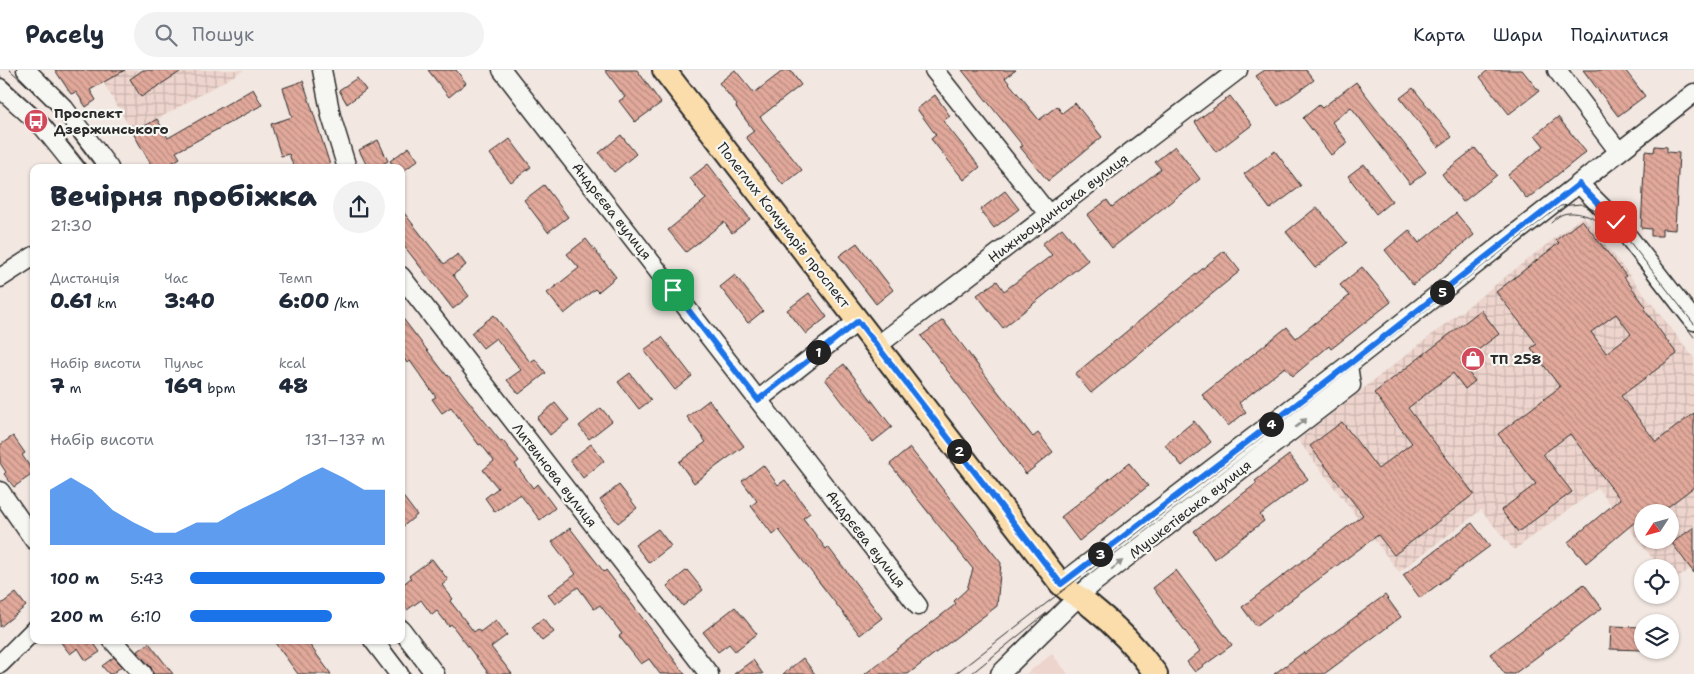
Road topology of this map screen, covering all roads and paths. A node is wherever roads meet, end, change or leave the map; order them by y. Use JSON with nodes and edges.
{"nodes":[{"id":1,"x":26,"y":70,"type":"edge"},
{"id":2,"x":322,"y":70,"type":"edge"},
{"id":3,"x":502,"y":70,"type":"edge"},
{"id":4,"x":664,"y":70,"type":"edge"},
{"id":5,"x":934,"y":70,"type":"edge"},
{"id":6,"x":1238,"y":70,"type":"edge"},
{"id":7,"x":1557,"y":70,"type":"edge"},
{"id":8,"x":0,"y":88,"type":"edge"},
{"id":9,"x":1694,"y":94,"type":"edge"},
{"id":10,"x":1619,"y":152,"type":"junction"},
{"id":11,"x":73,"y":164,"type":"edge"},
{"id":12,"x":107,"y":164,"type":"edge"},
{"id":13,"x":346,"y":164,"type":"edge"},
{"id":14,"x":1579,"y":184,"type":"junction"},
{"id":15,"x":1049,"y":215,"type":"junction"},
{"id":16,"x":30,"y":259,"type":"edge"},
{"id":17,"x":0,"y":278,"type":"edge"},
{"id":18,"x":405,"y":281,"type":"edge"},
{"id":19,"x":858,"y":321,"type":"junction"},
{"id":20,"x":1694,"y":321,"type":"edge"},
{"id":21,"x":877,"y":346,"type":"junction"},
{"id":22,"x":1348,"y":365,"type":"junction"},
{"id":23,"x":758,"y":400,"type":"junction"},
{"id":24,"x":0,"y":490,"type":"edge"},
{"id":25,"x":30,"y":534,"type":"edge"},
{"id":26,"x":1070,"y":590,"type":"junction"},
{"id":27,"x":918,"y":606,"type":"dead end"},
{"id":28,"x":30,"y":634,"type":"edge"},
{"id":29,"x":405,"y":634,"type":"edge"},
{"id":30,"x":116,"y":644,"type":"edge"},
{"id":31,"x":376,"y":644,"type":"edge"},
{"id":32,"x":0,"y":664,"type":"edge"},
{"id":33,"x":143,"y":674,"type":"edge"},
{"id":34,"x":399,"y":674,"type":"edge"},
{"id":35,"x":434,"y":674,"type":"edge"},
{"id":36,"x":709,"y":674,"type":"edge"},
{"id":37,"x":1000,"y":674,"type":"edge"},
{"id":38,"x":1156,"y":674,"type":"edge"}],
"edges":[{"from":1,"to":12,"type":"street"},
{"from":2,"to":13,"type":"street"},
{"from":3,"to":23,"type":"street","name":"Андрєєва вулиця"},
{"from":4,"to":19,"type":"main road","name":"Полеглих Комунарів проспект"},
{"from":5,"to":15,"type":"street"},
{"from":6,"to":15,"type":"street","name":"Нижньоудинська вулиця"},
{"from":7,"to":10,"type":"street"},
{"from":8,"to":11,"type":"street"},
{"from":9,"to":10,"type":"street","name":"Мушкетівська вулиця"},
{"from":10,"to":14,"type":"street","name":"Мушкетівська вулиця"},
{"from":14,"to":20,"type":"street"},
{"from":14,"to":22,"type":"street","name":"Мушкетівська вулиця"},
{"from":15,"to":21,"type":"street","name":"Нижньоудинська вулиця"},
{"from":16,"to":17,"type":"street"},
{"from":18,"to":36,"type":"street","name":"Литвинова вулиця"},
{"from":19,"to":21,"type":"main road","name":"Полеглих Комунарів проспект"},
{"from":19,"to":23,"type":"street"},
{"from":21,"to":26,"type":"main road","name":"Полеглих Комунарів проспект"},
{"from":22,"to":26,"type":"street","name":"Мушкетівська вулиця"},
{"from":26,"to":22,"type":"street","name":"Мушкетівська вулиця","one_way":true},
{"from":23,"to":27,"type":"street","name":"Андрєєва вулиця"},
{"from":24,"to":25,"type":"street"},
{"from":26,"to":37,"type":"street","name":"Мушкетівська вулиця"},
{"from":26,"to":38,"type":"main road","name":"Полеглих Комунарів проспект"},
{"from":28,"to":32,"type":"street"},
{"from":29,"to":35,"type":"street"},
{"from":30,"to":33,"type":"street"},
{"from":31,"to":34,"type":"street"}]}
